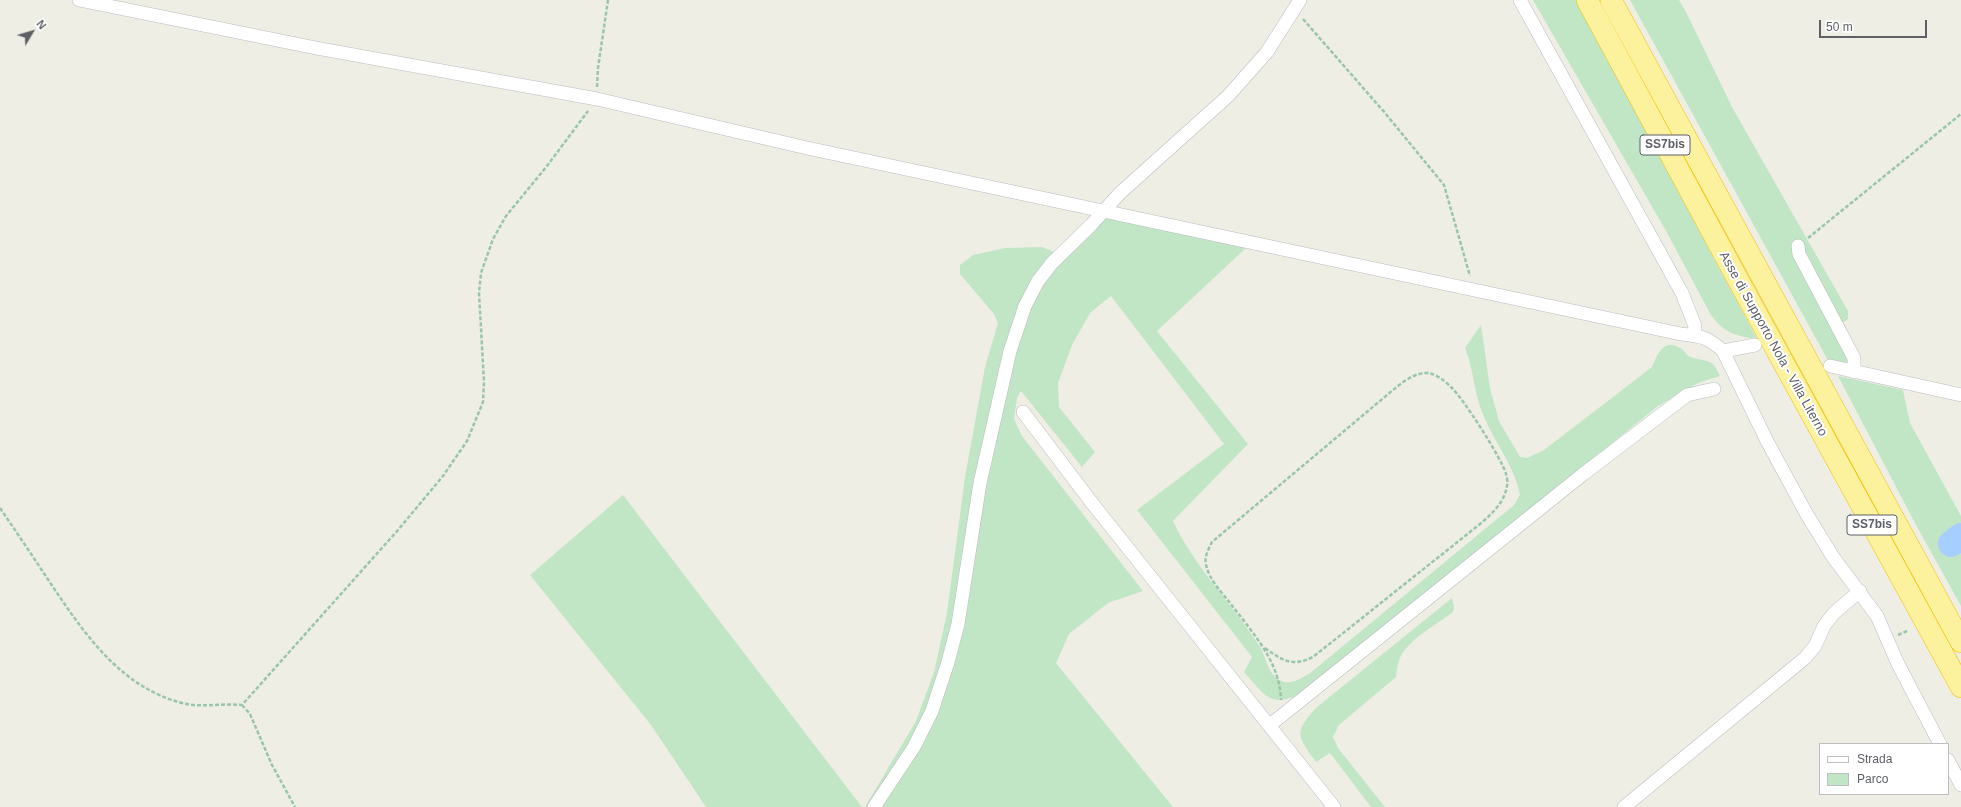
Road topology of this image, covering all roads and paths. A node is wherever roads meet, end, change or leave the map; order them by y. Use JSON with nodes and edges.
{"nodes":[{"id":1,"x":78,"y":0,"type":"edge"},
{"id":2,"x":608,"y":0,"type":"edge"},
{"id":3,"x":1520,"y":0,"type":"edge"},
{"id":4,"x":1588,"y":0,"type":"edge"},
{"id":5,"x":1611,"y":0,"type":"edge"},
{"id":6,"x":1296,"y":5,"type":"edge"},
{"id":7,"x":597,"y":99,"type":"junction"},
{"id":8,"x":1961,"y":114,"type":"edge"},
{"id":9,"x":1102,"y":211,"type":"junction"},
{"id":10,"x":1798,"y":246,"type":"joint"},
{"id":11,"x":1473,"y":290,"type":"junction"},
{"id":12,"x":1694,"y":335,"type":"junction"},
{"id":13,"x":1755,"y":345,"type":"dead end"},
{"id":14,"x":1723,"y":351,"type":"junction"},
{"id":15,"x":1830,"y":366,"type":"dead end"},
{"id":16,"x":1854,"y":372,"type":"junction"},
{"id":17,"x":1714,"y":389,"type":"dead end"},
{"id":18,"x":1961,"y":394,"type":"edge"},
{"id":19,"x":1023,"y":412,"type":"dead end"},
{"id":20,"x":0,"y":508,"type":"edge"},
{"id":21,"x":1860,"y":591,"type":"junction"},
{"id":22,"x":1961,"y":642,"type":"edge"},
{"id":23,"x":1265,"y":648,"type":"junction"},
{"id":24,"x":1961,"y":687,"type":"edge"},
{"id":25,"x":242,"y":705,"type":"junction"},
{"id":26,"x":1280,"y":717,"type":"junction"},
{"id":27,"x":1270,"y":725,"type":"junction"},
{"id":28,"x":1939,"y":743,"type":"edge"},
{"id":29,"x":1949,"y":762,"type":"edge"},
{"id":30,"x":1961,"y":785,"type":"edge"},
{"id":31,"x":295,"y":807,"type":"edge"},
{"id":32,"x":874,"y":807,"type":"edge"},
{"id":33,"x":1334,"y":807,"type":"edge"},
{"id":34,"x":1624,"y":807,"type":"edge"}],
"edges":[{"from":1,"to":7,"type":"street"},
{"from":2,"to":7,"type":"path"},
{"from":3,"to":12,"type":"street"},
{"from":4,"to":24,"type":"highway","name":"Asse di Supporto Nola - Villa Literno","number":"SS7bis"},
{"from":5,"to":22,"type":"highway","name":"Asse di Supporto Nola - Villa Literno","number":"SS7bis"},
{"from":6,"to":9,"type":"street"},
{"from":6,"to":11,"type":"path"},
{"from":7,"to":9,"type":"street"},
{"from":7,"to":25,"type":"path"},
{"from":8,"to":10,"type":"path"},
{"from":9,"to":11,"type":"street"},
{"from":9,"to":32,"type":"street"},
{"from":10,"to":16,"type":"street"},
{"from":11,"to":12,"type":"street"},
{"from":12,"to":14,"type":"street"},
{"from":13,"to":14,"type":"street"},
{"from":14,"to":21,"type":"street"},
{"from":15,"to":16,"type":"street"},
{"from":16,"to":18,"type":"street"},
{"from":17,"to":26,"type":"street"},
{"from":19,"to":27,"type":"street"},
{"from":20,"to":25,"type":"path"},
{"from":21,"to":28,"type":"street"},
{"from":21,"to":34,"type":"street"},
{"from":23,"to":23,"type":"path"},
{"from":23,"to":26,"type":"path"},
{"from":25,"to":31,"type":"path"},
{"from":26,"to":27,"type":"street"},
{"from":27,"to":33,"type":"street"},
{"from":29,"to":30,"type":"street"}]}
